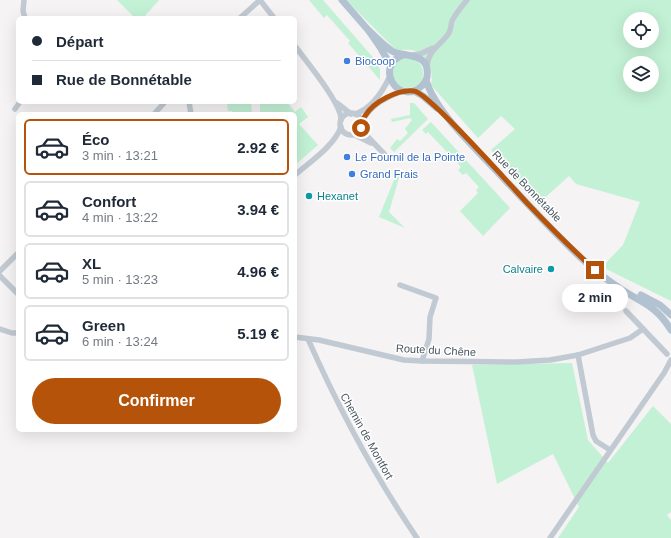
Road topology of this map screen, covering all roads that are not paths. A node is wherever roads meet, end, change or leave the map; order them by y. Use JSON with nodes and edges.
{"nodes":[{"id":1,"x":24,"y":0,"type":"edge"},
{"id":2,"x":260,"y":0,"type":"edge"},
{"id":3,"x":342,"y":0,"type":"edge"},
{"id":4,"x":467,"y":0,"type":"edge"},
{"id":5,"x":24,"y":16,"type":"edge"},
{"id":6,"x":242,"y":16,"type":"edge"},
{"id":7,"x":272,"y":16,"type":"edge"},
{"id":8,"x":369,"y":31,"type":"junction"},
{"id":9,"x":434,"y":48,"type":"junction"},
{"id":10,"x":297,"y":49,"type":"edge"},
{"id":11,"x":404,"y":55,"type":"junction"},
{"id":12,"x":412,"y":55,"type":"junction"},
{"id":13,"x":391,"y":66,"type":"junction"},
{"id":14,"x":426,"y":69,"type":"junction"},
{"id":15,"x":390,"y":76,"type":"junction"},
{"id":16,"x":426,"y":80,"type":"junction"},
{"id":17,"x":403,"y":91,"type":"junction"},
{"id":18,"x":414,"y":91,"type":"junction"},
{"id":19,"x":335,"y":101,"type":"junction"},
{"id":20,"x":19,"y":104,"type":"edge"},
{"id":21,"x":163,"y":104,"type":"edge"},
{"id":22,"x":15,"y":109,"type":"dead end"},
{"id":23,"x":156,"y":112,"type":"edge"},
{"id":24,"x":353,"y":114,"type":"junction"},
{"id":25,"x":445,"y":115,"type":"junction"},
{"id":26,"x":342,"y":120,"type":"junction"},
{"id":27,"x":362,"y":125,"type":"junction"},
{"id":28,"x":341,"y":127,"type":"junction"},
{"id":29,"x":351,"y":134,"type":"junction"},
{"id":30,"x":330,"y":144,"type":"junction"},
{"id":31,"x":375,"y":144,"type":"junction"},
{"id":32,"x":388,"y":157,"type":"dead end"},
{"id":33,"x":297,"y":173,"type":"edge"},
{"id":34,"x":16,"y":255,"type":"edge"},
{"id":35,"x":595,"y":270,"type":"junction"},
{"id":36,"x":0,"y":272,"type":"edge"},
{"id":37,"x":0,"y":276,"type":"edge"},
{"id":38,"x":400,"y":285,"type":"dead end"},
{"id":39,"x":16,"y":292,"type":"edge"},
{"id":40,"x":626,"y":311,"type":"dead end"},
{"id":41,"x":671,"y":315,"type":"edge"},
{"id":42,"x":0,"y":328,"type":"edge"},
{"id":43,"x":643,"y":329,"type":"junction"},
{"id":44,"x":671,"y":330,"type":"edge"},
{"id":45,"x":16,"y":333,"type":"edge"},
{"id":46,"x":297,"y":337,"type":"edge"},
{"id":47,"x":308,"y":339,"type":"junction"},
{"id":48,"x":666,"y":354,"type":"dead end"},
{"id":49,"x":578,"y":355,"type":"junction"},
{"id":50,"x":671,"y":360,"type":"edge"},
{"id":51,"x":422,"y":361,"type":"junction"},
{"id":52,"x":671,"y":368,"type":"edge"},
{"id":53,"x":664,"y":373,"type":"junction"},
{"id":54,"x":610,"y":450,"type":"junction"},
{"id":55,"x":417,"y":538,"type":"edge"},
{"id":56,"x":550,"y":538,"type":"edge"}],
"edges":[{"from":1,"to":5,"type":"street"},
{"from":2,"to":6,"type":"street"},
{"from":2,"to":7,"type":"street"},
{"from":3,"to":8,"type":"main road"},
{"from":4,"to":9,"type":"street"},
{"from":8,"to":11,"type":"main road"},
{"from":8,"to":13,"type":"main road"},
{"from":9,"to":12,"type":"street"},
{"from":9,"to":14,"type":"street"},
{"from":10,"to":19,"type":"street"},
{"from":11,"to":12,"type":"main road"},
{"from":11,"to":13,"type":"main road"},
{"from":12,"to":14,"type":"main road"},
{"from":13,"to":15,"type":"main road"},
{"from":14,"to":16,"type":"main road"},
{"from":15,"to":17,"type":"main road"},
{"from":15,"to":24,"type":"street"},
{"from":16,"to":18,"type":"main road"},
{"from":16,"to":25,"type":"main road"},
{"from":17,"to":18,"type":"main road"},
{"from":17,"to":27,"type":"street"},
{"from":18,"to":25,"type":"main road"},
{"from":19,"to":24,"type":"street"},
{"from":19,"to":26,"type":"street"},
{"from":20,"to":22,"type":"street"},
{"from":21,"to":23,"type":"street"},
{"from":24,"to":26,"type":"street"},
{"from":24,"to":27,"type":"street"},
{"from":25,"to":35,"type":"main road","name":"Rue de Bonnétable"},
{"from":26,"to":28,"type":"street"},
{"from":27,"to":29,"type":"street"},
{"from":27,"to":31,"type":"street"},
{"from":28,"to":29,"type":"street"},
{"from":28,"to":30,"type":"street"},
{"from":29,"to":30,"type":"street"},
{"from":29,"to":31,"type":"street"},
{"from":30,"to":33,"type":"street"},
{"from":31,"to":32,"type":"street"},
{"from":34,"to":36,"type":"street"},
{"from":35,"to":41,"type":"main road"},
{"from":35,"to":44,"type":"main road"},
{"from":37,"to":39,"type":"street"},
{"from":38,"to":51,"type":"street"},
{"from":40,"to":43,"type":"street"},
{"from":42,"to":45,"type":"street"},
{"from":43,"to":48,"type":"street"},
{"from":43,"to":49,"type":"street","name":"Route du Chêne"},
{"from":46,"to":47,"type":"street","name":"Route du Chêne"},
{"from":47,"to":51,"type":"street","name":"Route du Chêne"},
{"from":47,"to":55,"type":"street","name":"Chemin de Montfort"},
{"from":49,"to":51,"type":"street","name":"Route du Chêne"},
{"from":49,"to":54,"type":"street"},
{"from":50,"to":53,"type":"street"},
{"from":52,"to":53,"type":"street"},
{"from":53,"to":54,"type":"street"},
{"from":54,"to":56,"type":"street"}]}
